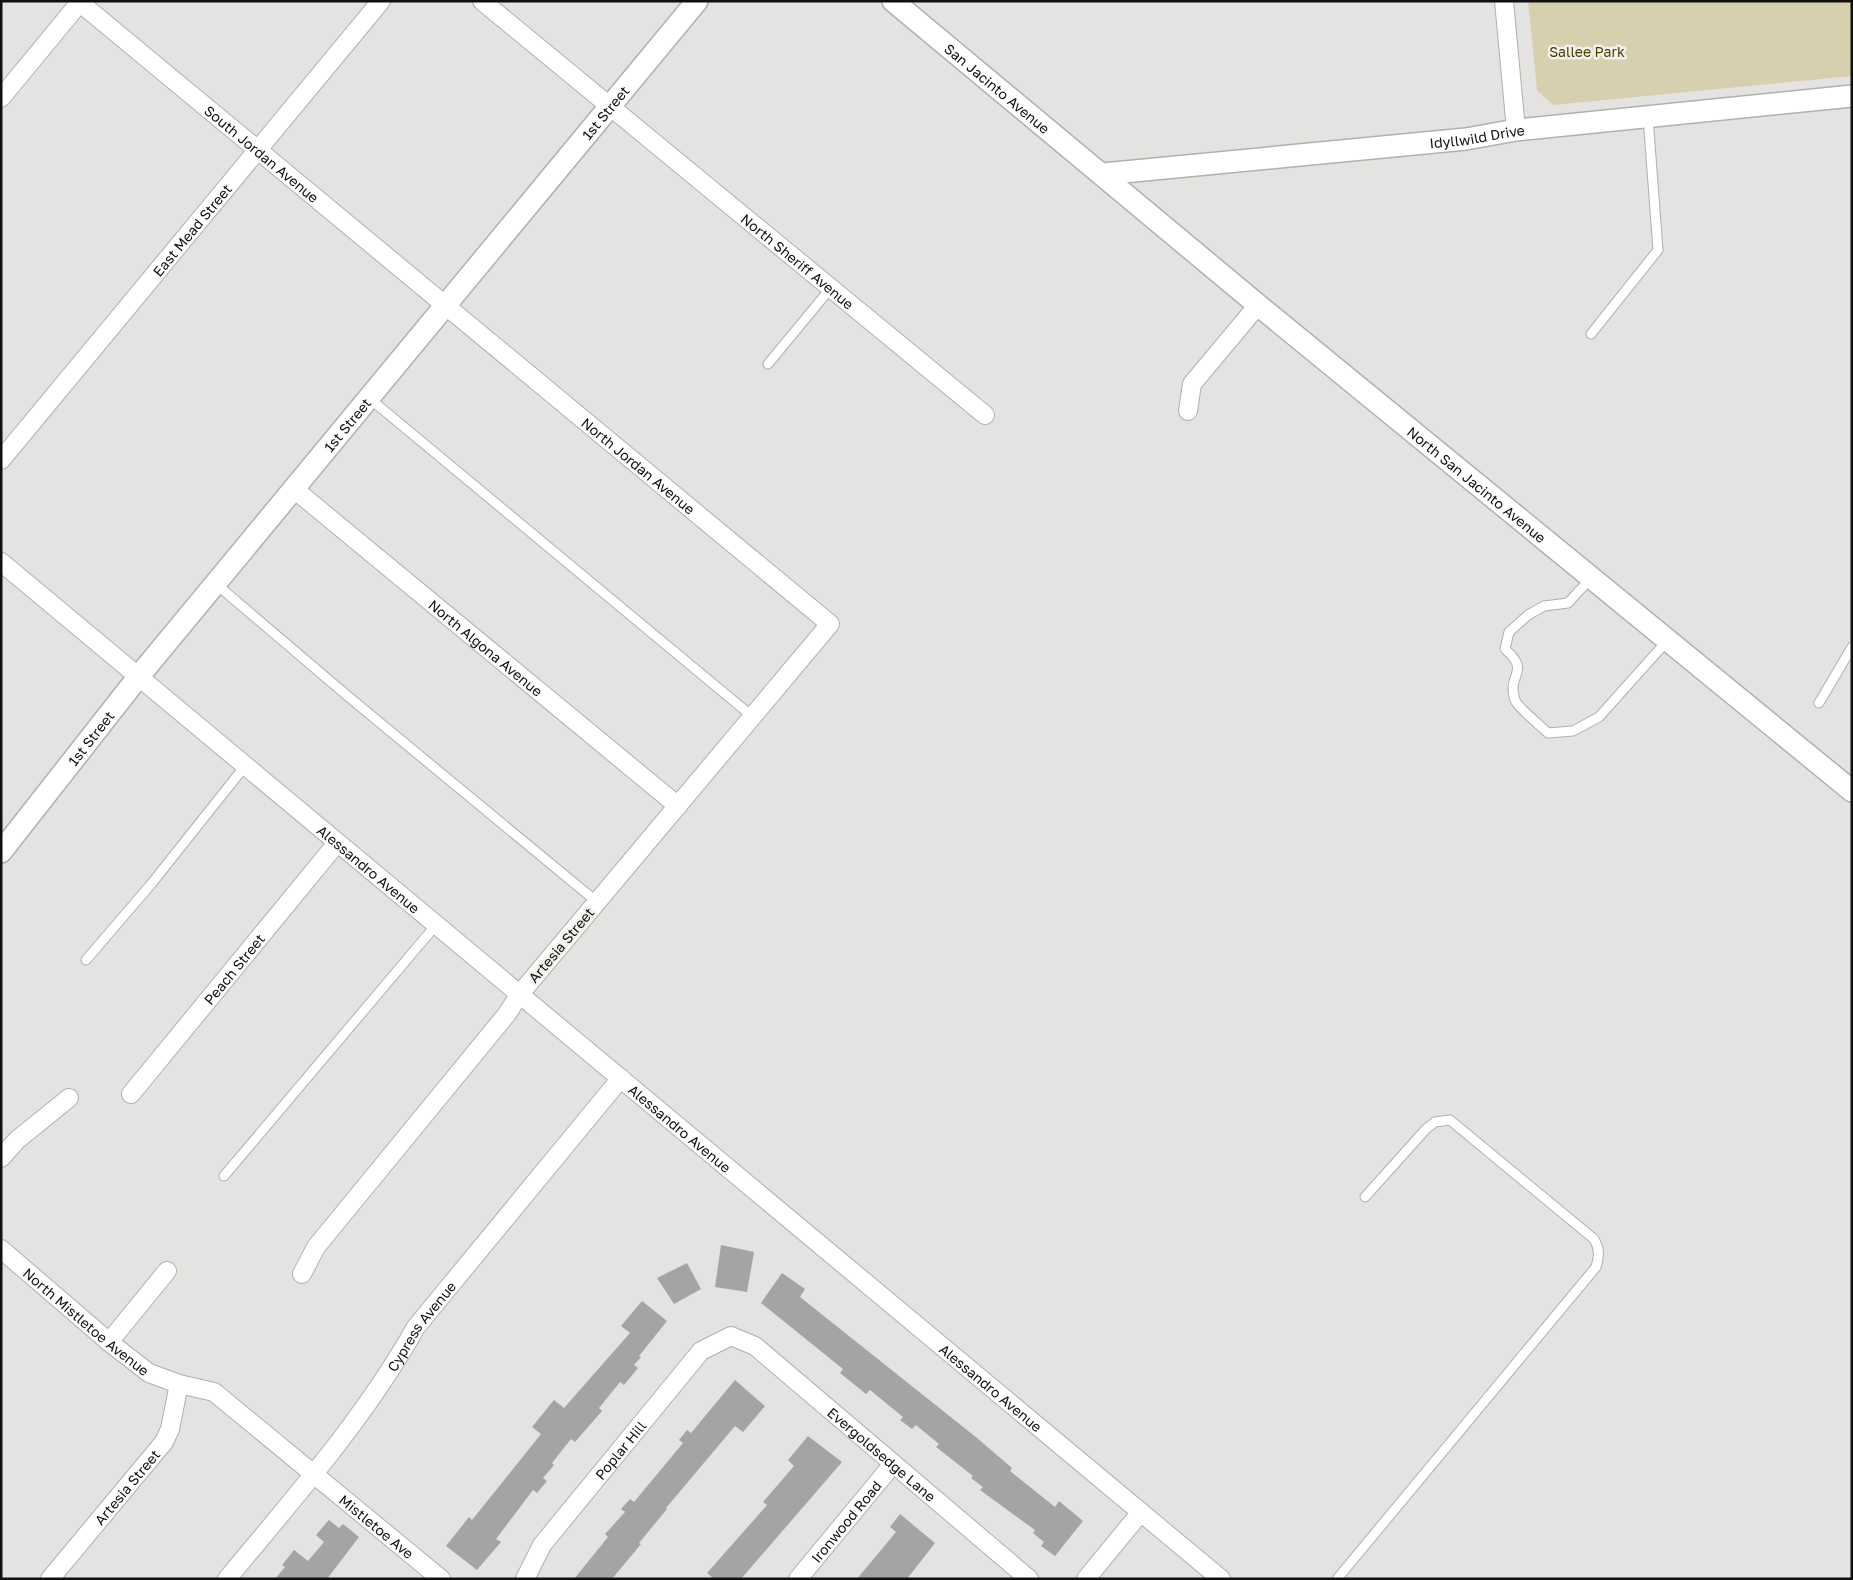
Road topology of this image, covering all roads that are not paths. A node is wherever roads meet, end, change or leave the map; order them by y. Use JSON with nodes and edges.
{"nodes":[{"id":1,"x":382,"y":1,"type":"edge"},
{"id":2,"x":482,"y":1,"type":"edge"},
{"id":3,"x":697,"y":1,"type":"edge"},
{"id":4,"x":893,"y":1,"type":"edge"},
{"id":5,"x":1504,"y":1,"type":"edge"},
{"id":6,"x":80,"y":2,"type":"edge"},
{"id":7,"x":1852,"y":96,"type":"edge"},
{"id":8,"x":1,"y":98,"type":"edge"},
{"id":9,"x":610,"y":107,"type":"junction"},
{"id":10,"x":1648,"y":117,"type":"junction"},
{"id":11,"x":1516,"y":130,"type":"junction"},
{"id":12,"x":258,"y":150,"type":"junction"},
{"id":13,"x":1103,"y":174,"type":"junction"},
{"id":14,"x":830,"y":289,"type":"junction"},
{"id":15,"x":1258,"y":305,"type":"junction"},
{"id":16,"x":445,"y":306,"type":"junction"},
{"id":17,"x":1591,"y":334,"type":"dead end"},
{"id":18,"x":768,"y":364,"type":"dead end"},
{"id":19,"x":369,"y":398,"type":"junction"},
{"id":20,"x":1188,"y":411,"type":"dead end"},
{"id":21,"x":985,"y":415,"type":"dead end"},
{"id":22,"x":1,"y":460,"type":"edge"},
{"id":23,"x":294,"y":489,"type":"junction"},
{"id":24,"x":1,"y":562,"type":"edge"},
{"id":25,"x":1591,"y":578,"type":"junction"},
{"id":26,"x":216,"y":583,"type":"junction"},
{"id":27,"x":830,"y":624,"type":"joint"},
{"id":28,"x":1668,"y":641,"type":"junction"},
{"id":29,"x":1852,"y":647,"type":"edge"},
{"id":30,"x":139,"y":676,"type":"junction"},
{"id":31,"x":1819,"y":703,"type":"dead end"},
{"id":32,"x":753,"y":717,"type":"junction"},
{"id":33,"x":245,"y":766,"type":"junction"},
{"id":34,"x":1852,"y":791,"type":"edge"},
{"id":35,"x":678,"y":806,"type":"junction"},
{"id":36,"x":337,"y":843,"type":"junction"},
{"id":37,"x":1,"y":852,"type":"edge"},
{"id":38,"x":597,"y":902,"type":"junction"},
{"id":39,"x":436,"y":925,"type":"junction"},
{"id":40,"x":86,"y":960,"type":"dead end"},
{"id":41,"x":519,"y":995,"type":"junction"},
{"id":42,"x":622,"y":1078,"type":"junction"},
{"id":43,"x":131,"y":1094,"type":"dead end"},
{"id":44,"x":69,"y":1098,"type":"dead end"},
{"id":45,"x":1,"y":1158,"type":"edge"},
{"id":46,"x":224,"y":1176,"type":"dead end"},
{"id":47,"x":1365,"y":1197,"type":"dead end"},
{"id":48,"x":1,"y":1249,"type":"edge"},
{"id":49,"x":167,"y":1271,"type":"dead end"},
{"id":50,"x":302,"y":1274,"type":"dead end"},
{"id":51,"x":731,"y":1336,"type":"joint"},
{"id":52,"x":109,"y":1342,"type":"junction"},
{"id":53,"x":179,"y":1384,"type":"junction"},
{"id":54,"x":893,"y":1464,"type":"junction"},
{"id":55,"x":314,"y":1474,"type":"junction"},
{"id":56,"x":1141,"y":1512,"type":"junction"},
{"id":57,"x":50,"y":1579,"type":"edge"},
{"id":58,"x":227,"y":1579,"type":"edge"},
{"id":59,"x":441,"y":1579,"type":"edge"},
{"id":60,"x":525,"y":1579,"type":"edge"},
{"id":61,"x":798,"y":1579,"type":"edge"},
{"id":62,"x":1029,"y":1579,"type":"edge"},
{"id":63,"x":1086,"y":1579,"type":"edge"},
{"id":64,"x":1221,"y":1579,"type":"edge"},
{"id":65,"x":1337,"y":1579,"type":"edge"}],
"edges":[{"from":1,"to":12,"type":"street","name":"East Mead Street"},
{"from":2,"to":9,"type":"street","name":"North Sheriff Avenue"},
{"from":3,"to":9,"type":"street","name":"1st Street"},
{"from":4,"to":13,"type":"street","name":"San Jacinto Avenue"},
{"from":5,"to":11,"type":"street"},
{"from":6,"to":8,"type":"street"},
{"from":6,"to":12,"type":"street","name":"South Jordan Avenue"},
{"from":7,"to":10,"type":"street","name":"Idyllwild Drive"},
{"from":9,"to":14,"type":"street","name":"North Sheriff Avenue"},
{"from":9,"to":16,"type":"street","name":"1st Street"},
{"from":10,"to":11,"type":"street","name":"Idyllwild Drive"},
{"from":10,"to":17,"type":"lane"},
{"from":11,"to":13,"type":"street","name":"Idyllwild Drive"},
{"from":12,"to":16,"type":"street","name":"South Jordan Avenue"},
{"from":12,"to":22,"type":"street","name":"East Mead Street"},
{"from":13,"to":15,"type":"street","name":"North San Jacinto Avenue"},
{"from":14,"to":18,"type":"lane"},
{"from":14,"to":21,"type":"street","name":"North Sheriff Avenue"},
{"from":15,"to":20,"type":"street"},
{"from":15,"to":25,"type":"street","name":"North San Jacinto Avenue"},
{"from":16,"to":19,"type":"street","name":"1st Street"},
{"from":16,"to":27,"type":"street","name":"North Jordan Avenue"},
{"from":19,"to":23,"type":"street","name":"1st Street"},
{"from":19,"to":32,"type":"lane"},
{"from":23,"to":26,"type":"street","name":"1st Street"},
{"from":23,"to":35,"type":"street","name":"North Algona Avenue"},
{"from":24,"to":30,"type":"street","name":"Alessandro Avenue"},
{"from":25,"to":28,"type":"street","name":"North San Jacinto Avenue"},
{"from":25,"to":28,"type":"lane"},
{"from":26,"to":30,"type":"street","name":"1st Street"},
{"from":26,"to":38,"type":"lane"},
{"from":27,"to":32,"type":"street","name":"Artesia Street"},
{"from":28,"to":34,"type":"street","name":"North San Jacinto Avenue"},
{"from":29,"to":31,"type":"lane"},
{"from":30,"to":33,"type":"street","name":"Alessandro Avenue"},
{"from":30,"to":37,"type":"street","name":"1st Street"},
{"from":32,"to":35,"type":"street","name":"Artesia Street"},
{"from":33,"to":36,"type":"street","name":"Alessandro Avenue"},
{"from":33,"to":40,"type":"lane"},
{"from":35,"to":38,"type":"street","name":"Artesia Street"},
{"from":36,"to":39,"type":"street","name":"Alessandro Avenue"},
{"from":36,"to":43,"type":"street","name":"Peach Street"},
{"from":38,"to":41,"type":"street","name":"Artesia Street"},
{"from":39,"to":41,"type":"street","name":"Alessandro Avenue"},
{"from":39,"to":46,"type":"lane"},
{"from":41,"to":42,"type":"street","name":"Alessandro Avenue"},
{"from":41,"to":50,"type":"street","name":"Artesia Street"},
{"from":42,"to":55,"type":"street","name":"Cypress Avenue"},
{"from":42,"to":56,"type":"street","name":"Alessandro Avenue"},
{"from":44,"to":45,"type":"street"},
{"from":47,"to":65,"type":"lane"},
{"from":48,"to":52,"type":"street","name":"North Mistletoe Avenue"},
{"from":49,"to":52,"type":"street"},
{"from":51,"to":54,"type":"street","name":"Evergoldsedge Lane"},
{"from":51,"to":60,"type":"street","name":"Poplar Hill"},
{"from":52,"to":53,"type":"street","name":"North Mistletoe Avenue"},
{"from":53,"to":55,"type":"street","name":"North Mistletoe Avenue"},
{"from":53,"to":57,"type":"street","name":"Artesia Street"},
{"from":54,"to":61,"type":"street","name":"Ironwood Road"},
{"from":54,"to":62,"type":"street","name":"Evergoldsedge Lane"},
{"from":55,"to":58,"type":"street","name":"Cypress Avenue"},
{"from":55,"to":59,"type":"street","name":"Mistletoe Ave"},
{"from":56,"to":63,"type":"street"},
{"from":56,"to":64,"type":"street","name":"Alessandro Avenue"}]}
